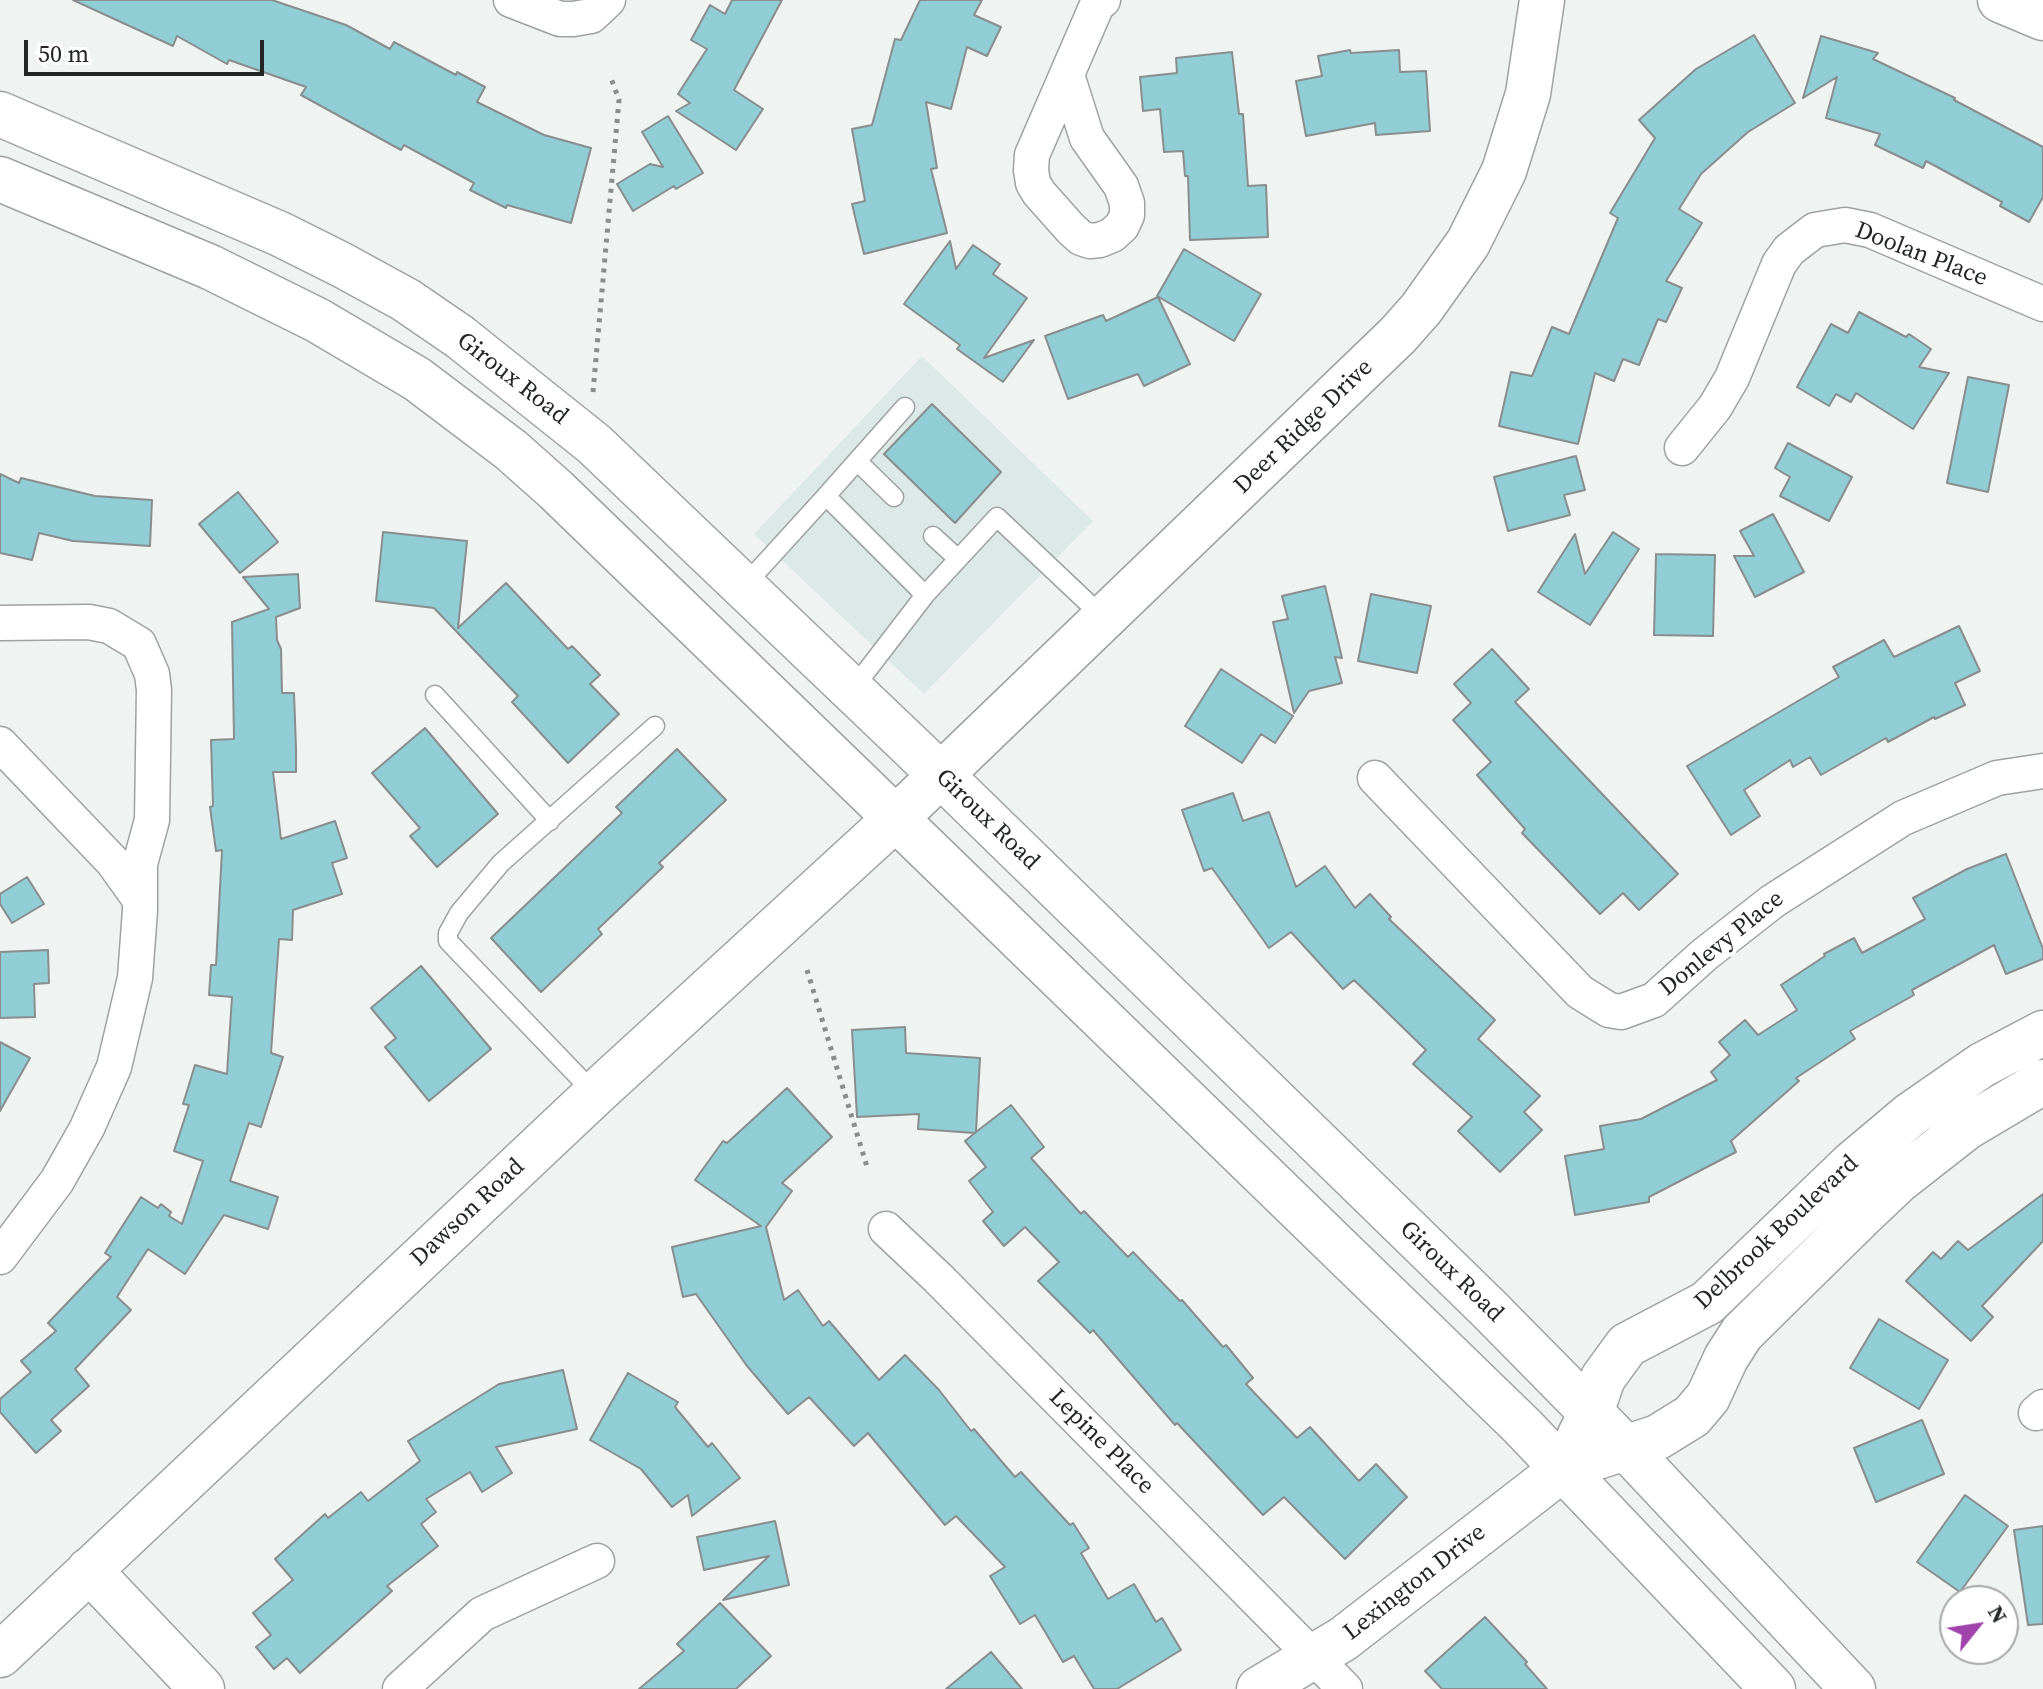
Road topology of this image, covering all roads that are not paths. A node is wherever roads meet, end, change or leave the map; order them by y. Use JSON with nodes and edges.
{"nodes":[{"id":1,"x":511,"y":0,"type":"edge"},
{"id":2,"x":608,"y":0,"type":"edge"},
{"id":3,"x":1103,"y":0,"type":"edge"},
{"id":4,"x":1542,"y":0,"type":"edge"},
{"id":5,"x":2000,"y":0,"type":"edge"},
{"id":6,"x":2043,"y":18,"type":"edge"},
{"id":7,"x":1067,"y":75,"type":"dead end"},
{"id":8,"x":0,"y":114,"type":"edge"},
{"id":9,"x":0,"y":179,"type":"edge"},
{"id":10,"x":2043,"y":304,"type":"edge"},
{"id":11,"x":905,"y":407,"type":"dead end"},
{"id":12,"x":1682,"y":448,"type":"dead end"},
{"id":13,"x":857,"y":461,"type":"junction"},
{"id":14,"x":826,"y":496,"type":"junction"},
{"id":15,"x":894,"y":497,"type":"dead end"},
{"id":16,"x":933,"y":536,"type":"dead end"},
{"id":17,"x":958,"y":559,"type":"junction"},
{"id":18,"x":743,"y":587,"type":"junction"},
{"id":19,"x":925,"y":595,"type":"junction"},
{"id":20,"x":1105,"y":619,"type":"junction"},
{"id":21,"x":0,"y":623,"type":"edge"},
{"id":22,"x":851,"y":690,"type":"junction"},
{"id":23,"x":435,"y":695,"type":"dead end"},
{"id":24,"x":655,"y":726,"type":"dead end"},
{"id":25,"x":0,"y":744,"type":"edge"},
{"id":26,"x":2043,"y":771,"type":"edge"},
{"id":27,"x":941,"y":775,"type":"junction"},
{"id":28,"x":1375,"y":778,"type":"dead end"},
{"id":29,"x":896,"y":818,"type":"junction"},
{"id":30,"x":550,"y":821,"type":"junction"},
{"id":31,"x":138,"y":897,"type":"junction"},
{"id":32,"x":2043,"y":1033,"type":"edge"},
{"id":33,"x":2043,"y":1082,"type":"edge"},
{"id":34,"x":595,"y":1094,"type":"junction"},
{"id":35,"x":886,"y":1229,"type":"dead end"},
{"id":36,"x":0,"y":1257,"type":"edge"},
{"id":37,"x":1591,"y":1413,"type":"junction"},
{"id":38,"x":1626,"y":1448,"type":"junction"},
{"id":39,"x":1564,"y":1468,"type":"junction"},
{"id":40,"x":597,"y":1561,"type":"dead end"},
{"id":41,"x":89,"y":1570,"type":"junction"},
{"id":42,"x":0,"y":1655,"type":"edge"},
{"id":43,"x":1314,"y":1658,"type":"junction"},
{"id":44,"x":202,"y":1689,"type":"edge"},
{"id":45,"x":400,"y":1689,"type":"edge"},
{"id":46,"x":1259,"y":1689,"type":"edge"},
{"id":47,"x":1345,"y":1689,"type":"edge"},
{"id":48,"x":1773,"y":1689,"type":"edge"},
{"id":49,"x":1853,"y":1689,"type":"edge"}],
"edges":[{"from":1,"to":2,"type":"street"},
{"from":3,"to":7,"type":"street"},
{"from":4,"to":20,"type":"main road","name":"Deer Ridge Drive"},
{"from":5,"to":6,"type":"main road"},
{"from":8,"to":18,"type":"main road","name":"Giroux Road"},
{"from":9,"to":29,"type":"main road"},
{"from":10,"to":12,"type":"street","name":"Doolan Place"},
{"from":11,"to":13,"type":"lane"},
{"from":13,"to":14,"type":"lane"},
{"from":13,"to":15,"type":"lane"},
{"from":14,"to":18,"type":"lane"},
{"from":14,"to":19,"type":"lane"},
{"from":16,"to":17,"type":"lane"},
{"from":17,"to":19,"type":"lane"},
{"from":17,"to":20,"type":"lane"},
{"from":18,"to":22,"type":"main road","name":"Giroux Road"},
{"from":19,"to":22,"type":"lane"},
{"from":20,"to":27,"type":"main road","name":"Deer Ridge Drive"},
{"from":21,"to":31,"type":"street"},
{"from":22,"to":27,"type":"main road","name":"Giroux Road"},
{"from":23,"to":30,"type":"lane"},
{"from":24,"to":30,"type":"lane"},
{"from":25,"to":31,"type":"street"},
{"from":26,"to":28,"type":"street","name":"Donlevy Place"},
{"from":27,"to":29,"type":"main road","name":"Dawson Road"},
{"from":27,"to":37,"type":"main road","name":"Giroux Road"},
{"from":29,"to":34,"type":"main road","name":"Dawson Road"},
{"from":29,"to":39,"type":"main road"},
{"from":30,"to":34,"type":"lane"},
{"from":31,"to":36,"type":"street"},
{"from":32,"to":37,"type":"main road","name":"Delbrook Boulevard"},
{"from":33,"to":38,"type":"main road","name":"Delbrook Boulevard"},
{"from":34,"to":41,"type":"main road","name":"Dawson Road"},
{"from":35,"to":43,"type":"street","name":"Lepine Place"},
{"from":37,"to":38,"type":"main road","name":"Giroux Road"},
{"from":37,"to":39,"type":"main road","name":"Delbrook Boulevard"},
{"from":38,"to":39,"type":"main road","name":"Delbrook Boulevard"},
{"from":38,"to":49,"type":"main road","name":"Giroux Road"},
{"from":39,"to":43,"type":"main road","name":"Lexington Drive"},
{"from":39,"to":48,"type":"main road"},
{"from":40,"to":45,"type":"street"},
{"from":41,"to":42,"type":"main road","name":"Dawson Road"},
{"from":41,"to":44,"type":"main road"},
{"from":43,"to":46,"type":"main road","name":"Lexington Drive"},
{"from":43,"to":47,"type":"street","name":"Lepine Place"}]}
